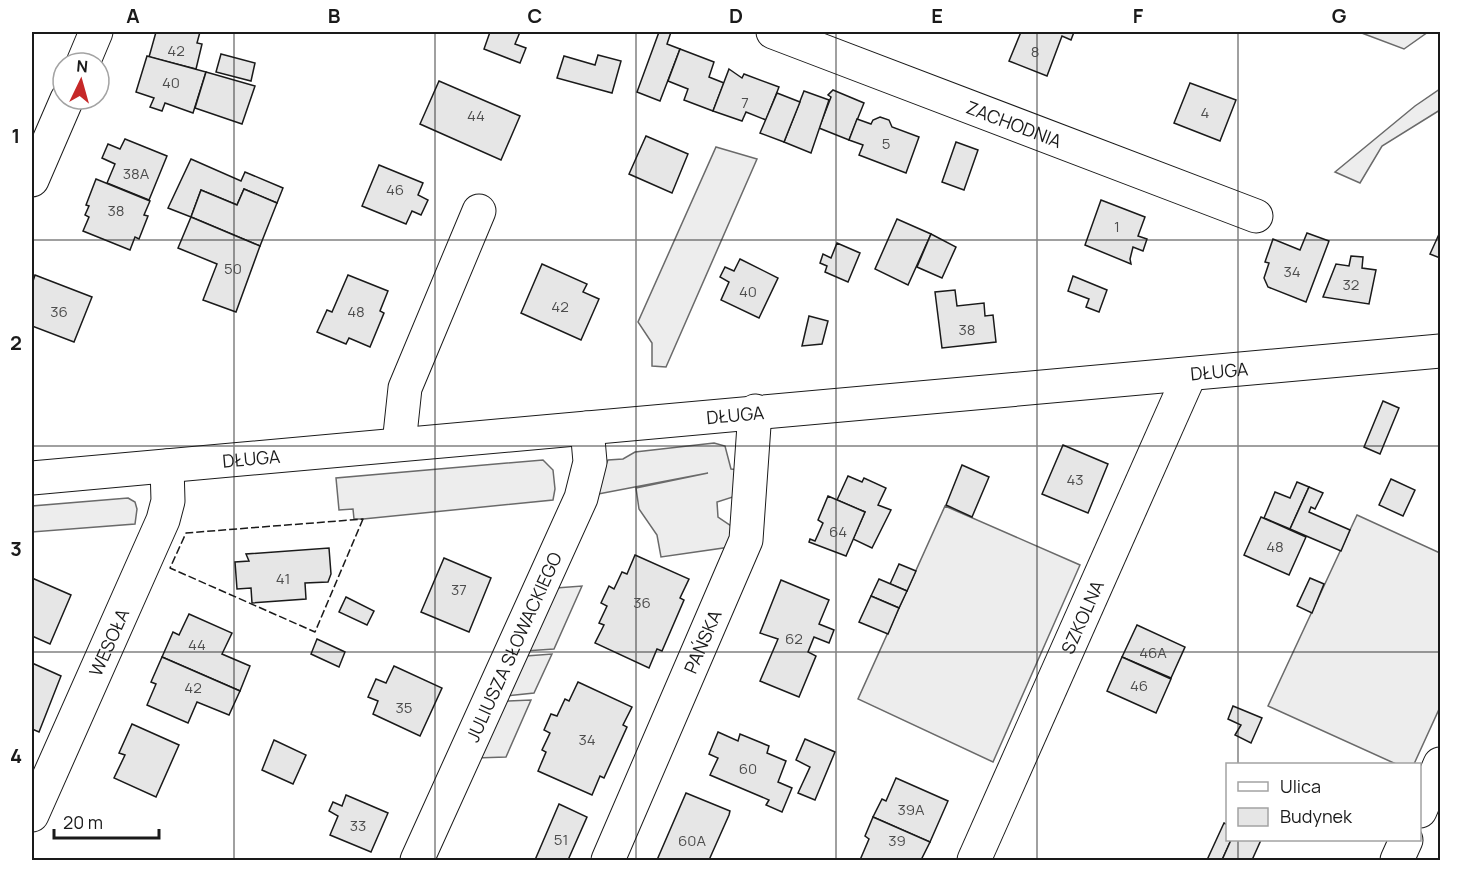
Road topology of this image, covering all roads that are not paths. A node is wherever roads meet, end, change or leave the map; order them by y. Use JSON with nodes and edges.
{"nodes":[{"id":1,"x":96,"y":32,"type":"edge"},
{"id":2,"x":773,"y":32,"type":"edge"},
{"id":3,"x":88,"y":51,"type":"edge"},
{"id":4,"x":62,"y":111,"type":"edge"},
{"id":5,"x":32,"y":180,"type":"edge"},
{"id":6,"x":479,"y":211,"type":"dead end"},
{"id":7,"x":1256,"y":216,"type":"dead end"},
{"id":8,"x":1440,"y":351,"type":"edge"},
{"id":9,"x":1190,"y":374,"type":"junction"},
{"id":10,"x":755,"y":411,"type":"junction"},
{"id":11,"x":587,"y":428,"type":"junction"},
{"id":12,"x":399,"y":444,"type":"junction"},
{"id":13,"x":167,"y":466,"type":"junction"},
{"id":14,"x":32,"y":478,"type":"edge"},
{"id":15,"x":1440,"y":764,"type":"edge"},
{"id":16,"x":1421,"y":806,"type":"edge"},
{"id":17,"x":32,"y":815,"type":"edge"},
{"id":18,"x":1407,"y":841,"type":"edge"},
{"id":19,"x":417,"y":861,"type":"edge"},
{"id":20,"x":608,"y":861,"type":"edge"},
{"id":21,"x":974,"y":861,"type":"edge"},
{"id":22,"x":1397,"y":861,"type":"edge"}],
"edges":[{"from":1,"to":3,"type":"street"},
{"from":2,"to":7,"type":"street","name":"ZACHODNIA"},
{"from":4,"to":5,"type":"street"},
{"from":6,"to":12,"type":"street"},
{"from":8,"to":9,"type":"street","name":"DŁUGA"},
{"from":9,"to":10,"type":"street","name":"DŁUGA"},
{"from":9,"to":21,"type":"street","name":"SZKOLNA"},
{"from":10,"to":11,"type":"street","name":"DŁUGA"},
{"from":10,"to":20,"type":"street","name":"PAŃSKA"},
{"from":11,"to":12,"type":"street","name":"DŁUGA"},
{"from":11,"to":19,"type":"street","name":"JULIUSZA SŁOWACKIEGO"},
{"from":12,"to":13,"type":"street","name":"DŁUGA"},
{"from":13,"to":14,"type":"street","name":"DŁUGA"},
{"from":13,"to":17,"type":"street","name":"WESOŁA"},
{"from":15,"to":16,"type":"street"},
{"from":18,"to":22,"type":"street"}]}
